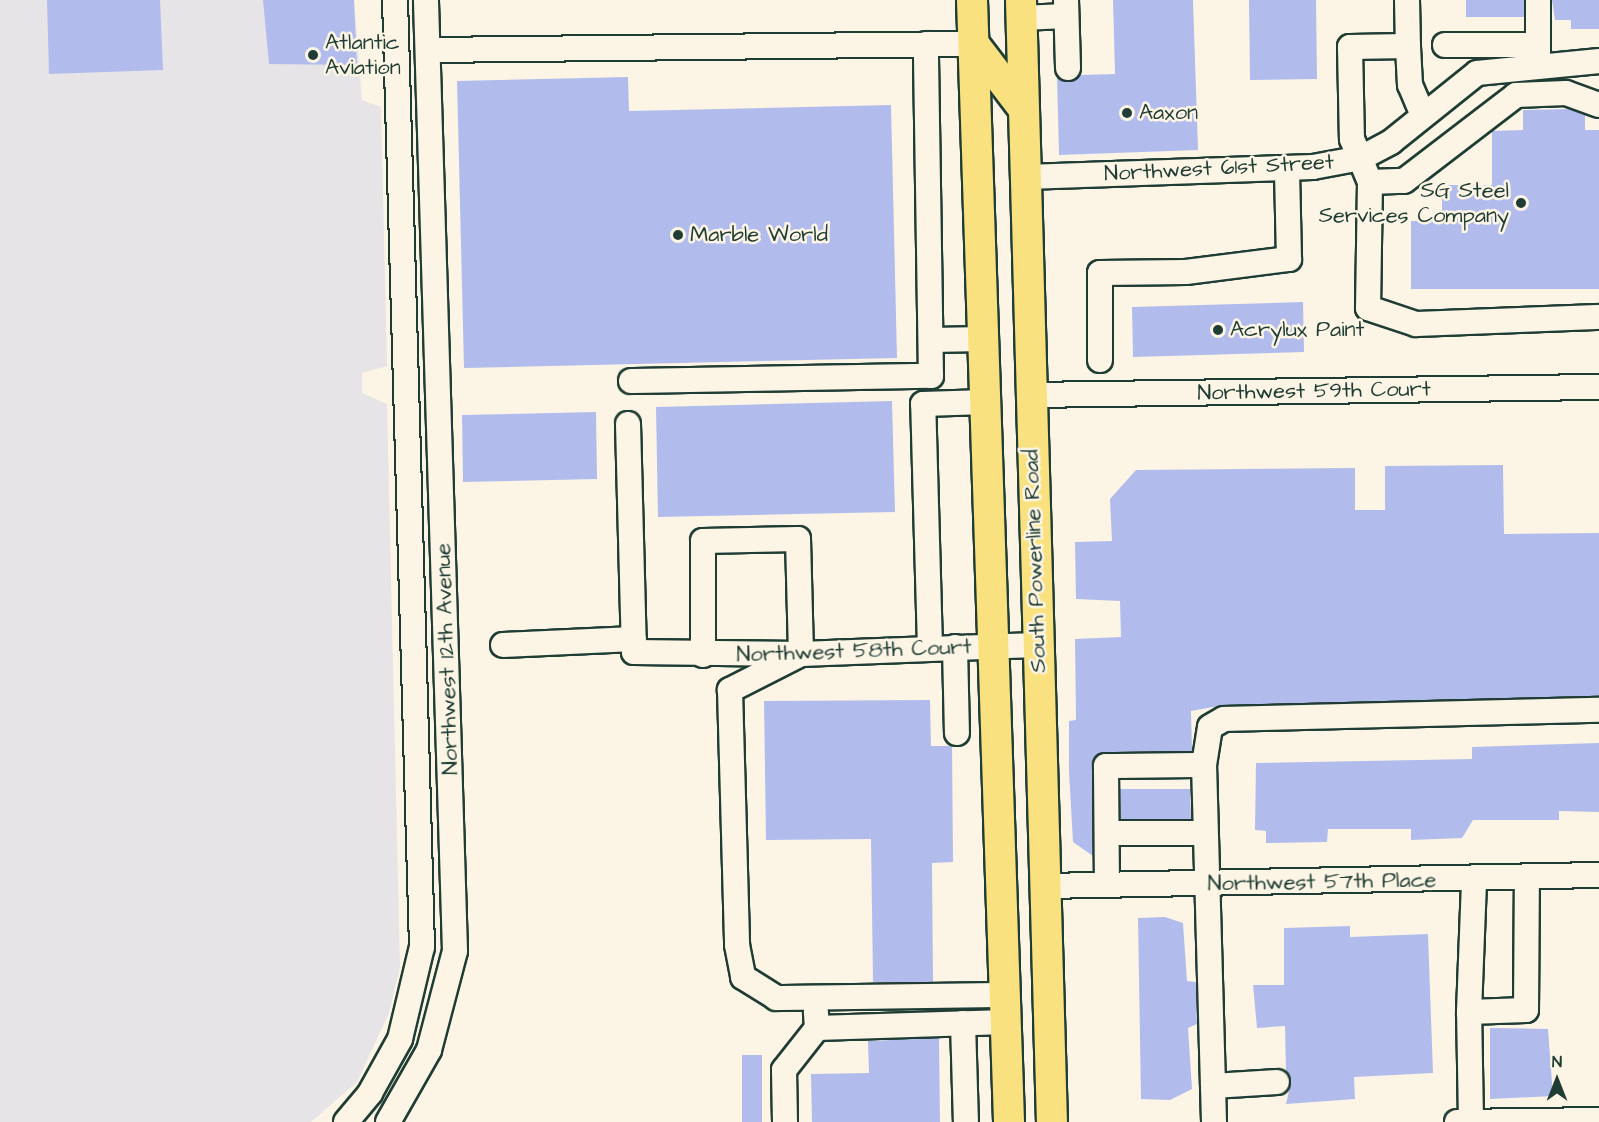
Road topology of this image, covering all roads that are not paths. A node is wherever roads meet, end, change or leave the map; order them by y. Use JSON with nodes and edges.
{"nodes":[{"id":1,"x":395,"y":0,"type":"edge"},
{"id":2,"x":426,"y":0,"type":"edge"},
{"id":3,"x":972,"y":0,"type":"edge"},
{"id":4,"x":1407,"y":0,"type":"edge"},
{"id":5,"x":1538,"y":0,"type":"edge"},
{"id":6,"x":1066,"y":8,"type":"edge"},
{"id":7,"x":1021,"y":9,"type":"edge"},
{"id":8,"x":926,"y":44,"type":"junction"},
{"id":9,"x":974,"y":44,"type":"junction"},
{"id":10,"x":1445,"y":45,"type":"dead end"},
{"id":11,"x":1408,"y":46,"type":"junction"},
{"id":12,"x":428,"y":50,"type":"junction"},
{"id":13,"x":1538,"y":55,"type":"junction"},
{"id":14,"x":1599,"y":61,"type":"edge"},
{"id":15,"x":1068,"y":68,"type":"dead end"},
{"id":16,"x":428,"y":77,"type":"junction"},
{"id":17,"x":397,"y":79,"type":"junction"},
{"id":18,"x":1599,"y":105,"type":"edge"},
{"id":19,"x":1024,"y":111,"type":"junction"},
{"id":20,"x":1422,"y":113,"type":"junction"},
{"id":21,"x":1361,"y":158,"type":"junction"},
{"id":22,"x":1287,"y":168,"type":"junction"},
{"id":23,"x":1026,"y":177,"type":"junction"},
{"id":24,"x":1370,"y":182,"type":"junction"},
{"id":25,"x":1599,"y":317,"type":"edge"},
{"id":26,"x":931,"y":340,"type":"junction"},
{"id":27,"x":984,"y":348,"type":"junction"},
{"id":28,"x":1100,"y":360,"type":"dead end"},
{"id":29,"x":631,"y":381,"type":"dead end"},
{"id":30,"x":1599,"y":387,"type":"edge"},
{"id":31,"x":1030,"y":395,"type":"junction"},
{"id":32,"x":986,"y":402,"type":"junction"},
{"id":33,"x":628,"y":424,"type":"dead end"},
{"id":34,"x":987,"y":440,"type":"junction"},
{"id":35,"x":634,"y":639,"type":"junction"},
{"id":36,"x":502,"y":645,"type":"dead end"},
{"id":37,"x":1038,"y":645,"type":"junction"},
{"id":38,"x":993,"y":646,"type":"junction"},
{"id":39,"x":930,"y":648,"type":"junction"},
{"id":40,"x":955,"y":648,"type":"junction"},
{"id":41,"x":801,"y":654,"type":"junction"},
{"id":42,"x":703,"y":655,"type":"junction"},
{"id":43,"x":1599,"y":710,"type":"edge"},
{"id":44,"x":957,"y":733,"type":"dead end"},
{"id":45,"x":1204,"y":765,"type":"junction"},
{"id":46,"x":452,"y":807,"type":"junction"},
{"id":47,"x":421,"y":809,"type":"junction"},
{"id":48,"x":1204,"y":832,"type":"junction"},
{"id":49,"x":1108,"y":833,"type":"junction"},
{"id":50,"x":1599,"y":875,"type":"edge"},
{"id":51,"x":1527,"y":878,"type":"junction"},
{"id":52,"x":1474,"y":880,"type":"junction"},
{"id":53,"x":1205,"y":884,"type":"junction"},
{"id":54,"x":1107,"y":885,"type":"junction"},
{"id":55,"x":1045,"y":886,"type":"junction"},
{"id":56,"x":816,"y":998,"type":"junction"},
{"id":57,"x":1005,"y":1008,"type":"junction"},
{"id":58,"x":1469,"y":1012,"type":"junction"},
{"id":59,"x":963,"y":1023,"type":"junction"},
{"id":60,"x":817,"y":1029,"type":"junction"},
{"id":61,"x":1277,"y":1082,"type":"dead end"},
{"id":62,"x":1213,"y":1086,"type":"junction"},
{"id":63,"x":1008,"y":1111,"type":"edge"},
{"id":64,"x":1599,"y":1120,"type":"edge"},
{"id":65,"x":346,"y":1122,"type":"edge"},
{"id":66,"x":388,"y":1122,"type":"edge"},
{"id":67,"x":785,"y":1122,"type":"edge"},
{"id":68,"x":966,"y":1122,"type":"edge"},
{"id":69,"x":1033,"y":1122,"type":"edge"},
{"id":70,"x":1053,"y":1122,"type":"edge"},
{"id":71,"x":1214,"y":1122,"type":"edge"},
{"id":72,"x":1457,"y":1122,"type":"edge"},
{"id":73,"x":1471,"y":1122,"type":"edge"}],
"edges":[{"from":1,"to":17,"type":"street","name":"Northwest 12th Avenue"},
{"from":2,"to":12,"type":"street","name":"Northwest 12th Avenue"},
{"from":3,"to":9,"type":"main road","name":"South Powerline Road"},
{"from":4,"to":11,"type":"street"},
{"from":5,"to":13,"type":"street"},
{"from":6,"to":7,"type":"street"},
{"from":6,"to":15,"type":"street"},
{"from":7,"to":19,"type":"main road","name":"South Powerline Road"},
{"from":8,"to":9,"type":"street"},
{"from":8,"to":12,"type":"street"},
{"from":8,"to":26,"type":"street"},
{"from":9,"to":19,"type":"main road"},
{"from":9,"to":27,"type":"main road","name":"South Powerline Road"},
{"from":10,"to":13,"type":"street"},
{"from":11,"to":20,"type":"street"},
{"from":11,"to":21,"type":"street"},
{"from":12,"to":16,"type":"street","name":"Northwest 12th Avenue"},
{"from":13,"to":14,"type":"street","name":"Northwest 61st Street"},
{"from":13,"to":20,"type":"street","name":"Northwest 61st Street"},
{"from":16,"to":17,"type":"street"},
{"from":16,"to":46,"type":"street","name":"Northwest 12th Avenue"},
{"from":17,"to":47,"type":"street","name":"Northwest 12th Avenue"},
{"from":18,"to":24,"type":"street"},
{"from":19,"to":23,"type":"main road","name":"South Powerline Road"},
{"from":20,"to":21,"type":"street","name":"Northwest 61st Street"},
{"from":21,"to":22,"type":"street","name":"Northwest 61st Street"},
{"from":21,"to":24,"type":"street"},
{"from":22,"to":23,"type":"street","name":"Northwest 61st Street"},
{"from":22,"to":28,"type":"street"},
{"from":23,"to":31,"type":"main road","name":"South Powerline Road"},
{"from":24,"to":25,"type":"street"},
{"from":26,"to":27,"type":"street"},
{"from":26,"to":29,"type":"street"},
{"from":27,"to":31,"type":"main road"},
{"from":27,"to":32,"type":"main road","name":"South Powerline Road"},
{"from":30,"to":31,"type":"street","name":"Northwest 59th Court"},
{"from":31,"to":34,"type":"main road"},
{"from":31,"to":37,"type":"main road","name":"South Powerline Road"},
{"from":32,"to":34,"type":"main road","name":"South Powerline Road"},
{"from":32,"to":39,"type":"street"},
{"from":33,"to":35,"type":"street"},
{"from":34,"to":38,"type":"main road","name":"South Powerline Road"},
{"from":35,"to":36,"type":"street"},
{"from":35,"to":42,"type":"street","name":"Northwest 58th Court"},
{"from":37,"to":38,"type":"street","name":"Northwest 58th Court"},
{"from":37,"to":55,"type":"main road","name":"South Powerline Road"},
{"from":38,"to":40,"type":"street","name":"Northwest 58th Court"},
{"from":38,"to":57,"type":"main road","name":"South Powerline Road"},
{"from":39,"to":40,"type":"street","name":"Northwest 58th Court"},
{"from":39,"to":41,"type":"street","name":"Northwest 58th Court"},
{"from":40,"to":44,"type":"street"},
{"from":41,"to":42,"type":"street","name":"Northwest 58th Court"},
{"from":41,"to":42,"type":"street"},
{"from":41,"to":56,"type":"street"},
{"from":43,"to":45,"type":"street"},
{"from":45,"to":48,"type":"street"},
{"from":45,"to":49,"type":"street"},
{"from":46,"to":47,"type":"street"},
{"from":46,"to":66,"type":"street","name":"Northwest 12th Avenue"},
{"from":47,"to":65,"type":"street","name":"Northwest 12th Avenue"},
{"from":48,"to":49,"type":"street"},
{"from":48,"to":53,"type":"street"},
{"from":49,"to":54,"type":"street"},
{"from":50,"to":51,"type":"street","name":"Northwest 57th Place"},
{"from":51,"to":52,"type":"street","name":"Northwest 57th Place"},
{"from":51,"to":58,"type":"street"},
{"from":52,"to":53,"type":"street","name":"Northwest 57th Place"},
{"from":52,"to":58,"type":"street"},
{"from":53,"to":54,"type":"street","name":"Northwest 57th Place"},
{"from":53,"to":62,"type":"street"},
{"from":54,"to":55,"type":"street","name":"Northwest 57th Place"},
{"from":55,"to":70,"type":"main road","name":"South Powerline Road"},
{"from":56,"to":57,"type":"street"},
{"from":56,"to":60,"type":"street"},
{"from":57,"to":59,"type":"street"},
{"from":57,"to":63,"type":"main road","name":"South Powerline Road"},
{"from":58,"to":73,"type":"street"},
{"from":59,"to":60,"type":"street"},
{"from":59,"to":68,"type":"street"},
{"from":60,"to":67,"type":"street"},
{"from":61,"to":62,"type":"street"},
{"from":62,"to":71,"type":"street"},
{"from":63,"to":69,"type":"main road"},
{"from":64,"to":73,"type":"street"},
{"from":72,"to":73,"type":"street"}]}
